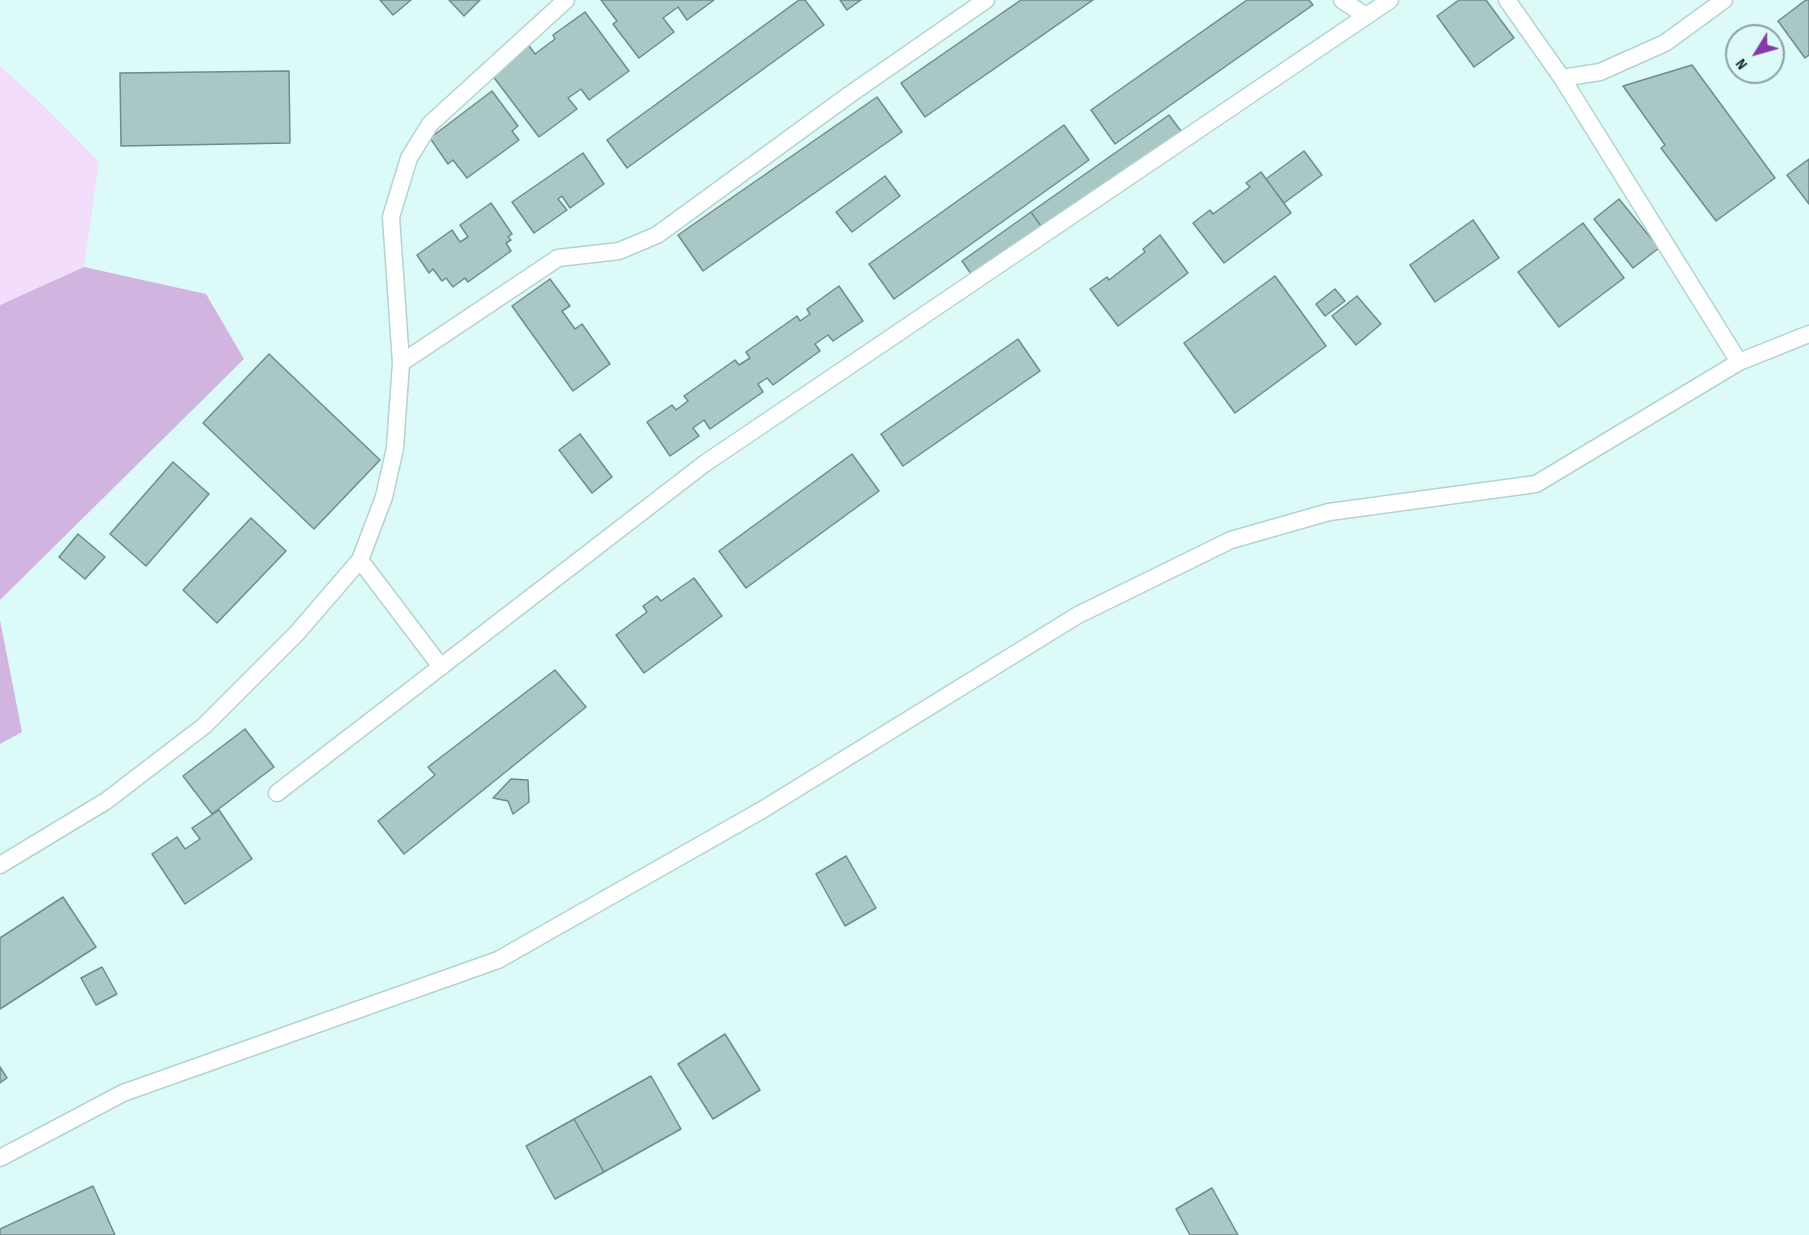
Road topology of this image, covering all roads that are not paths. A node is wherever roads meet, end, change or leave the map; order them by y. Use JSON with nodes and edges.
{"nodes":[{"id":1,"x":566,"y":0,"type":"edge"},
{"id":2,"x":987,"y":0,"type":"edge"},
{"id":3,"x":1342,"y":0,"type":"edge"},
{"id":4,"x":1390,"y":0,"type":"edge"},
{"id":5,"x":1508,"y":0,"type":"edge"},
{"id":6,"x":1724,"y":0,"type":"edge"},
{"id":7,"x":1366,"y":16,"type":"junction"},
{"id":8,"x":1562,"y":78,"type":"junction"},
{"id":9,"x":1809,"y":334,"type":"edge"},
{"id":10,"x":1739,"y":362,"type":"junction"},
{"id":11,"x":401,"y":363,"type":"junction"},
{"id":12,"x":360,"y":560,"type":"junction"},
{"id":13,"x":441,"y":667,"type":"junction"},
{"id":14,"x":277,"y":793,"type":"dead end"},
{"id":15,"x":0,"y":865,"type":"edge"},
{"id":16,"x":0,"y":1158,"type":"edge"}],
"edges":[{"from":1,"to":11,"type":"lane"},
{"from":2,"to":11,"type":"lane"},
{"from":3,"to":7,"type":"lane"},
{"from":4,"to":7,"type":"lane"},
{"from":5,"to":8,"type":"lane"},
{"from":6,"to":8,"type":"lane"},
{"from":7,"to":13,"type":"lane"},
{"from":8,"to":10,"type":"lane"},
{"from":9,"to":10,"type":"lane"},
{"from":10,"to":16,"type":"lane"},
{"from":11,"to":12,"type":"lane"},
{"from":12,"to":13,"type":"lane"},
{"from":12,"to":15,"type":"lane"},
{"from":13,"to":14,"type":"lane"}]}
